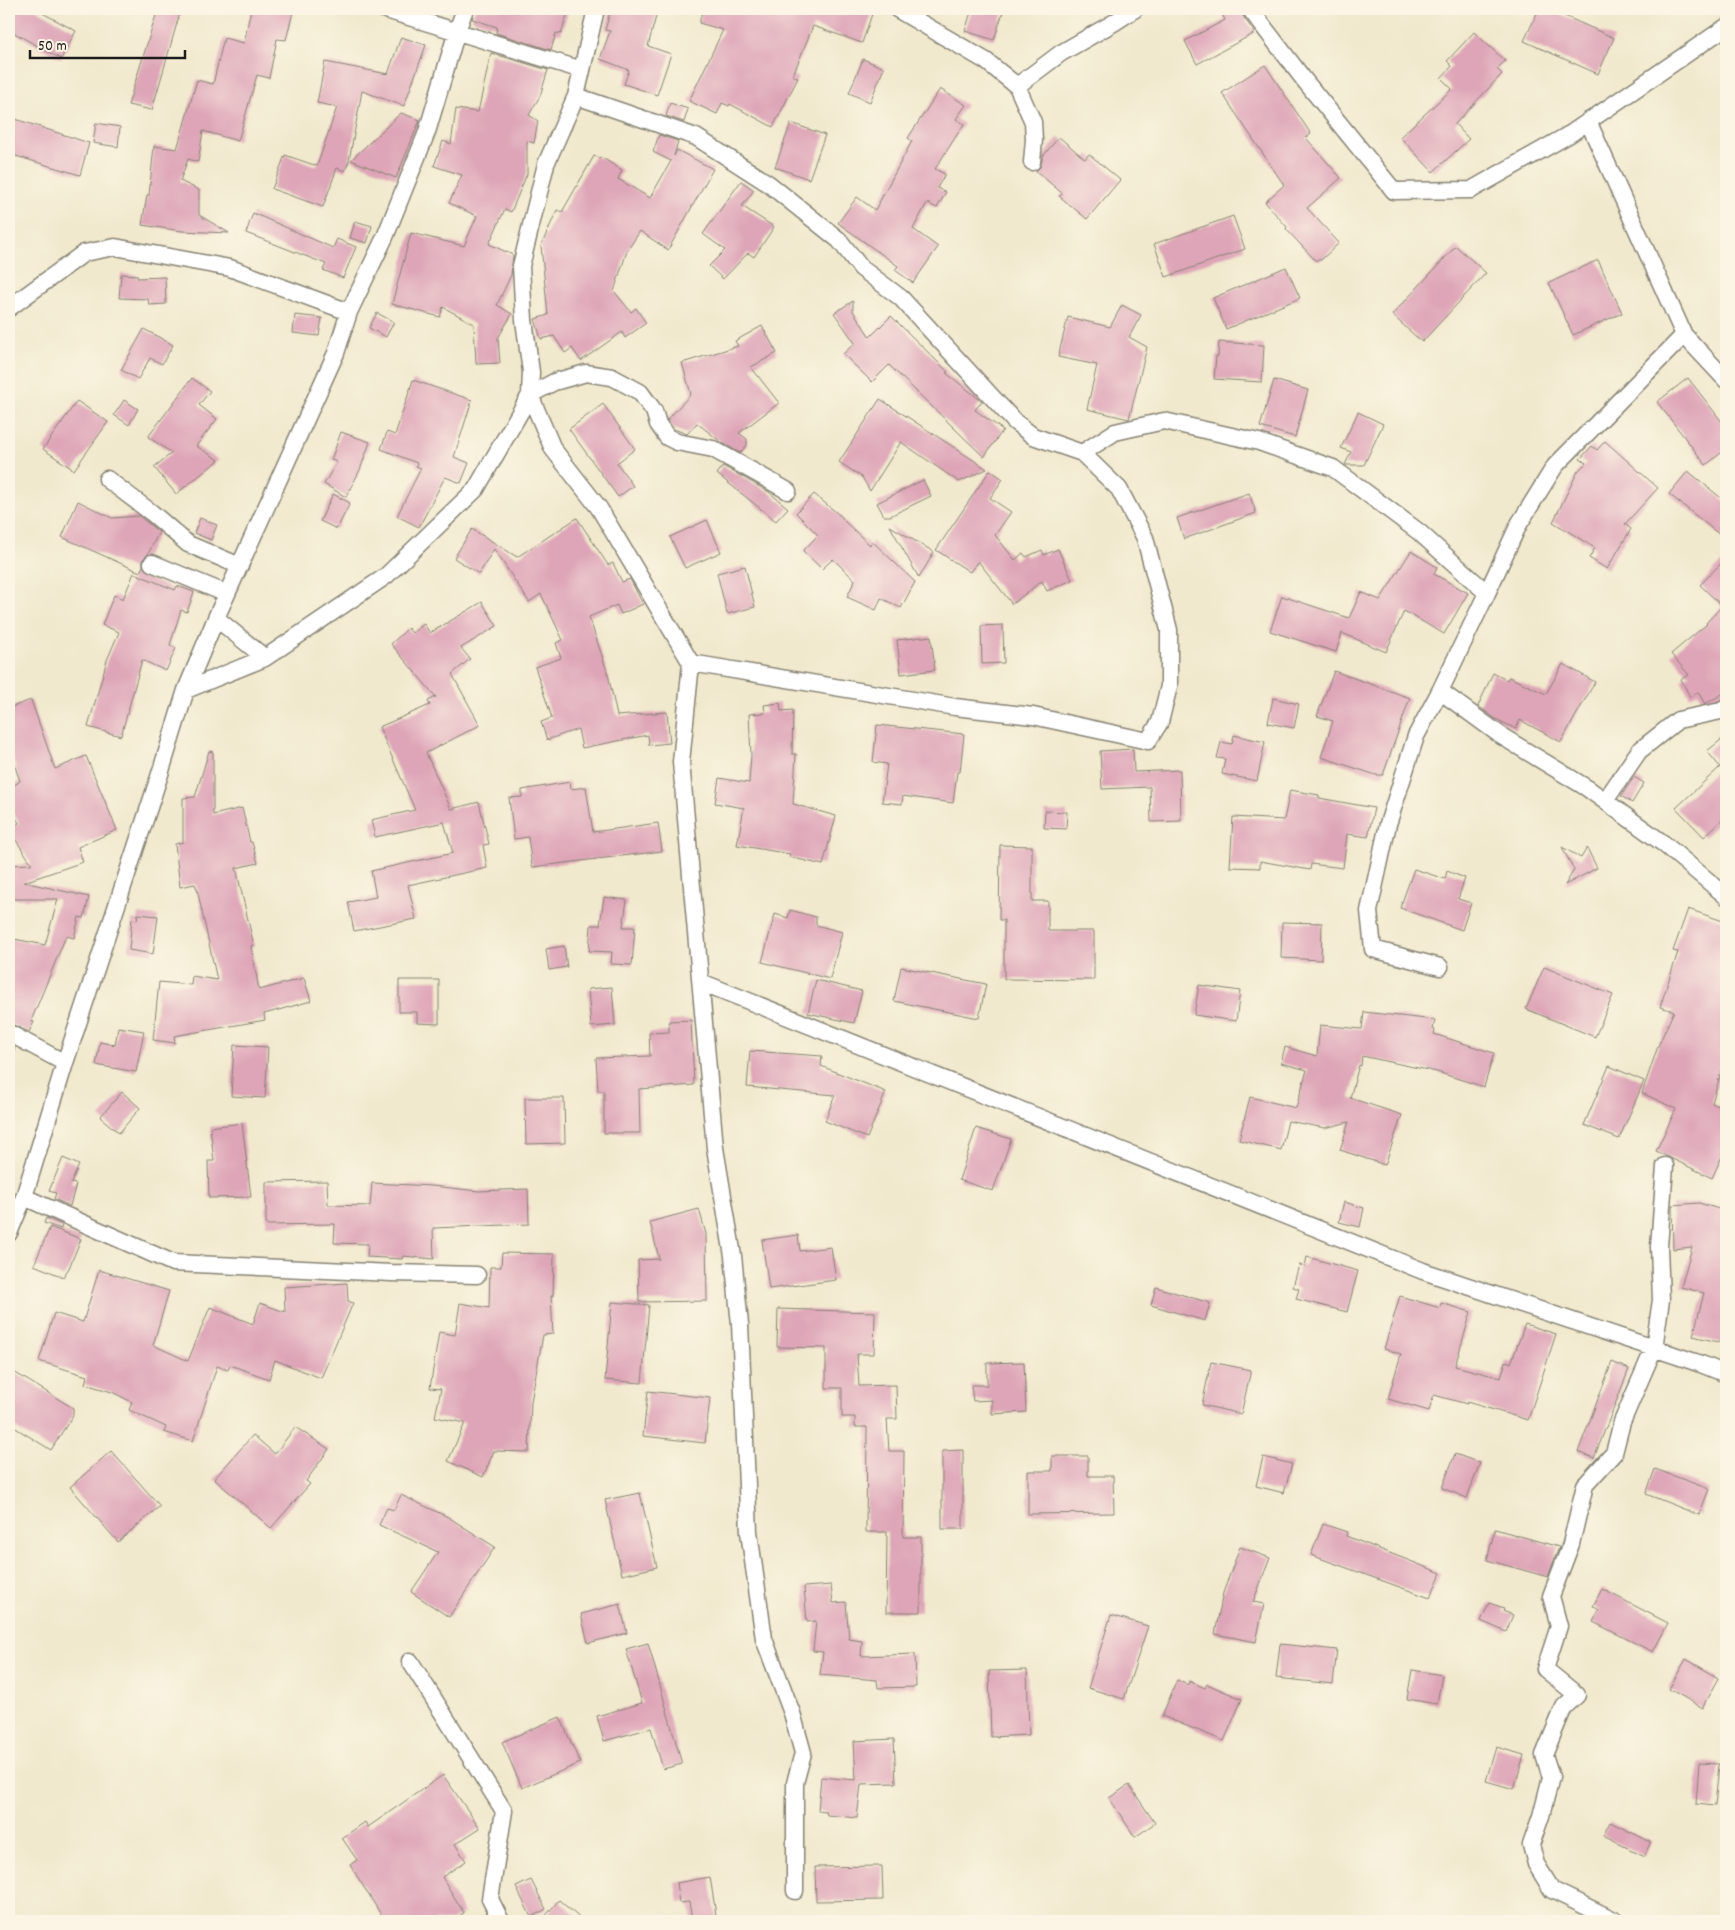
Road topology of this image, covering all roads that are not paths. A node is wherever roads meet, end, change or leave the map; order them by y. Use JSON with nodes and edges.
{"nodes":[{"id":1,"x":383,"y":9,"type":"edge"},
{"id":2,"x":465,"y":9,"type":"edge"},
{"id":3,"x":596,"y":9,"type":"edge"},
{"id":4,"x":896,"y":9,"type":"edge"},
{"id":5,"x":1135,"y":9,"type":"edge"},
{"id":6,"x":1250,"y":9,"type":"edge"},
{"id":7,"x":1726,"y":27,"type":"edge"},
{"id":8,"x":457,"y":30,"type":"junction"},
{"id":9,"x":582,"y":70,"type":"junction"},
{"id":10,"x":1017,"y":86,"type":"junction"},
{"id":11,"x":576,"y":96,"type":"junction"},
{"id":12,"x":1588,"y":121,"type":"junction"},
{"id":13,"x":1032,"y":162,"type":"dead end"},
{"id":14,"x":9,"y":308,"type":"edge"},
{"id":15,"x":349,"y":312,"type":"junction"},
{"id":16,"x":1684,"y":335,"type":"junction"},
{"id":17,"x":1726,"y":380,"type":"edge"},
{"id":18,"x":530,"y":395,"type":"junction"},
{"id":19,"x":1082,"y":452,"type":"junction"},
{"id":20,"x":107,"y":479,"type":"dead end"},
{"id":21,"x":788,"y":491,"type":"dead end"},
{"id":22,"x":152,"y":563,"type":"dead end"},
{"id":23,"x":240,"y":566,"type":"junction"},
{"id":24,"x":1488,"y":593,"type":"junction"},
{"id":25,"x":227,"y":594,"type":"junction"},
{"id":26,"x":216,"y":618,"type":"junction"},
{"id":27,"x":265,"y":658,"type":"junction"},
{"id":28,"x":691,"y":663,"type":"junction"},
{"id":29,"x":186,"y":690,"type":"junction"},
{"id":30,"x":1440,"y":691,"type":"junction"},
{"id":31,"x":1726,"y":708,"type":"edge"},
{"id":32,"x":1605,"y":802,"type":"junction"},
{"id":33,"x":1726,"y":896,"type":"edge"},
{"id":34,"x":1440,"y":967,"type":"dead end"},
{"id":35,"x":701,"y":982,"type":"junction"},
{"id":36,"x":9,"y":1033,"type":"edge"},
{"id":37,"x":64,"y":1063,"type":"junction"},
{"id":38,"x":1664,"y":1166,"type":"dead end"},
{"id":39,"x":24,"y":1197,"type":"junction"},
{"id":40,"x":9,"y":1233,"type":"edge"},
{"id":41,"x":477,"y":1274,"type":"dead end"},
{"id":42,"x":1654,"y":1348,"type":"junction"},
{"id":43,"x":1726,"y":1374,"type":"edge"},
{"id":44,"x":410,"y":1661,"type":"dead end"},
{"id":45,"x":795,"y":1891,"type":"dead end"},
{"id":46,"x":501,"y":1921,"type":"edge"},
{"id":47,"x":1616,"y":1921,"type":"edge"}],
"edges":[{"from":1,"to":8,"type":"street"},
{"from":2,"to":8,"type":"street"},
{"from":3,"to":9,"type":"street"},
{"from":4,"to":10,"type":"street"},
{"from":5,"to":10,"type":"street"},
{"from":6,"to":12,"type":"street"},
{"from":7,"to":12,"type":"street"},
{"from":8,"to":9,"type":"street"},
{"from":8,"to":15,"type":"street"},
{"from":9,"to":11,"type":"street"},
{"from":10,"to":13,"type":"street"},
{"from":11,"to":18,"type":"street"},
{"from":11,"to":19,"type":"street"},
{"from":12,"to":16,"type":"street"},
{"from":14,"to":15,"type":"street"},
{"from":15,"to":23,"type":"street"},
{"from":16,"to":17,"type":"street"},
{"from":16,"to":24,"type":"street"},
{"from":18,"to":21,"type":"street"},
{"from":18,"to":27,"type":"street"},
{"from":18,"to":28,"type":"street"},
{"from":19,"to":24,"type":"street"},
{"from":19,"to":28,"type":"street"},
{"from":20,"to":23,"type":"street"},
{"from":22,"to":25,"type":"street"},
{"from":23,"to":25,"type":"street"},
{"from":24,"to":30,"type":"street"},
{"from":25,"to":26,"type":"street"},
{"from":26,"to":27,"type":"street"},
{"from":26,"to":29,"type":"street"},
{"from":27,"to":29,"type":"street"},
{"from":28,"to":35,"type":"street"},
{"from":29,"to":37,"type":"street"},
{"from":30,"to":32,"type":"street"},
{"from":30,"to":34,"type":"street"},
{"from":31,"to":32,"type":"street"},
{"from":32,"to":33,"type":"street"},
{"from":35,"to":42,"type":"street"},
{"from":35,"to":45,"type":"street"},
{"from":36,"to":37,"type":"street"},
{"from":37,"to":39,"type":"street"},
{"from":38,"to":42,"type":"street"},
{"from":39,"to":40,"type":"street"},
{"from":39,"to":41,"type":"street"},
{"from":42,"to":43,"type":"street"},
{"from":42,"to":47,"type":"street"},
{"from":44,"to":46,"type":"street"}]}
